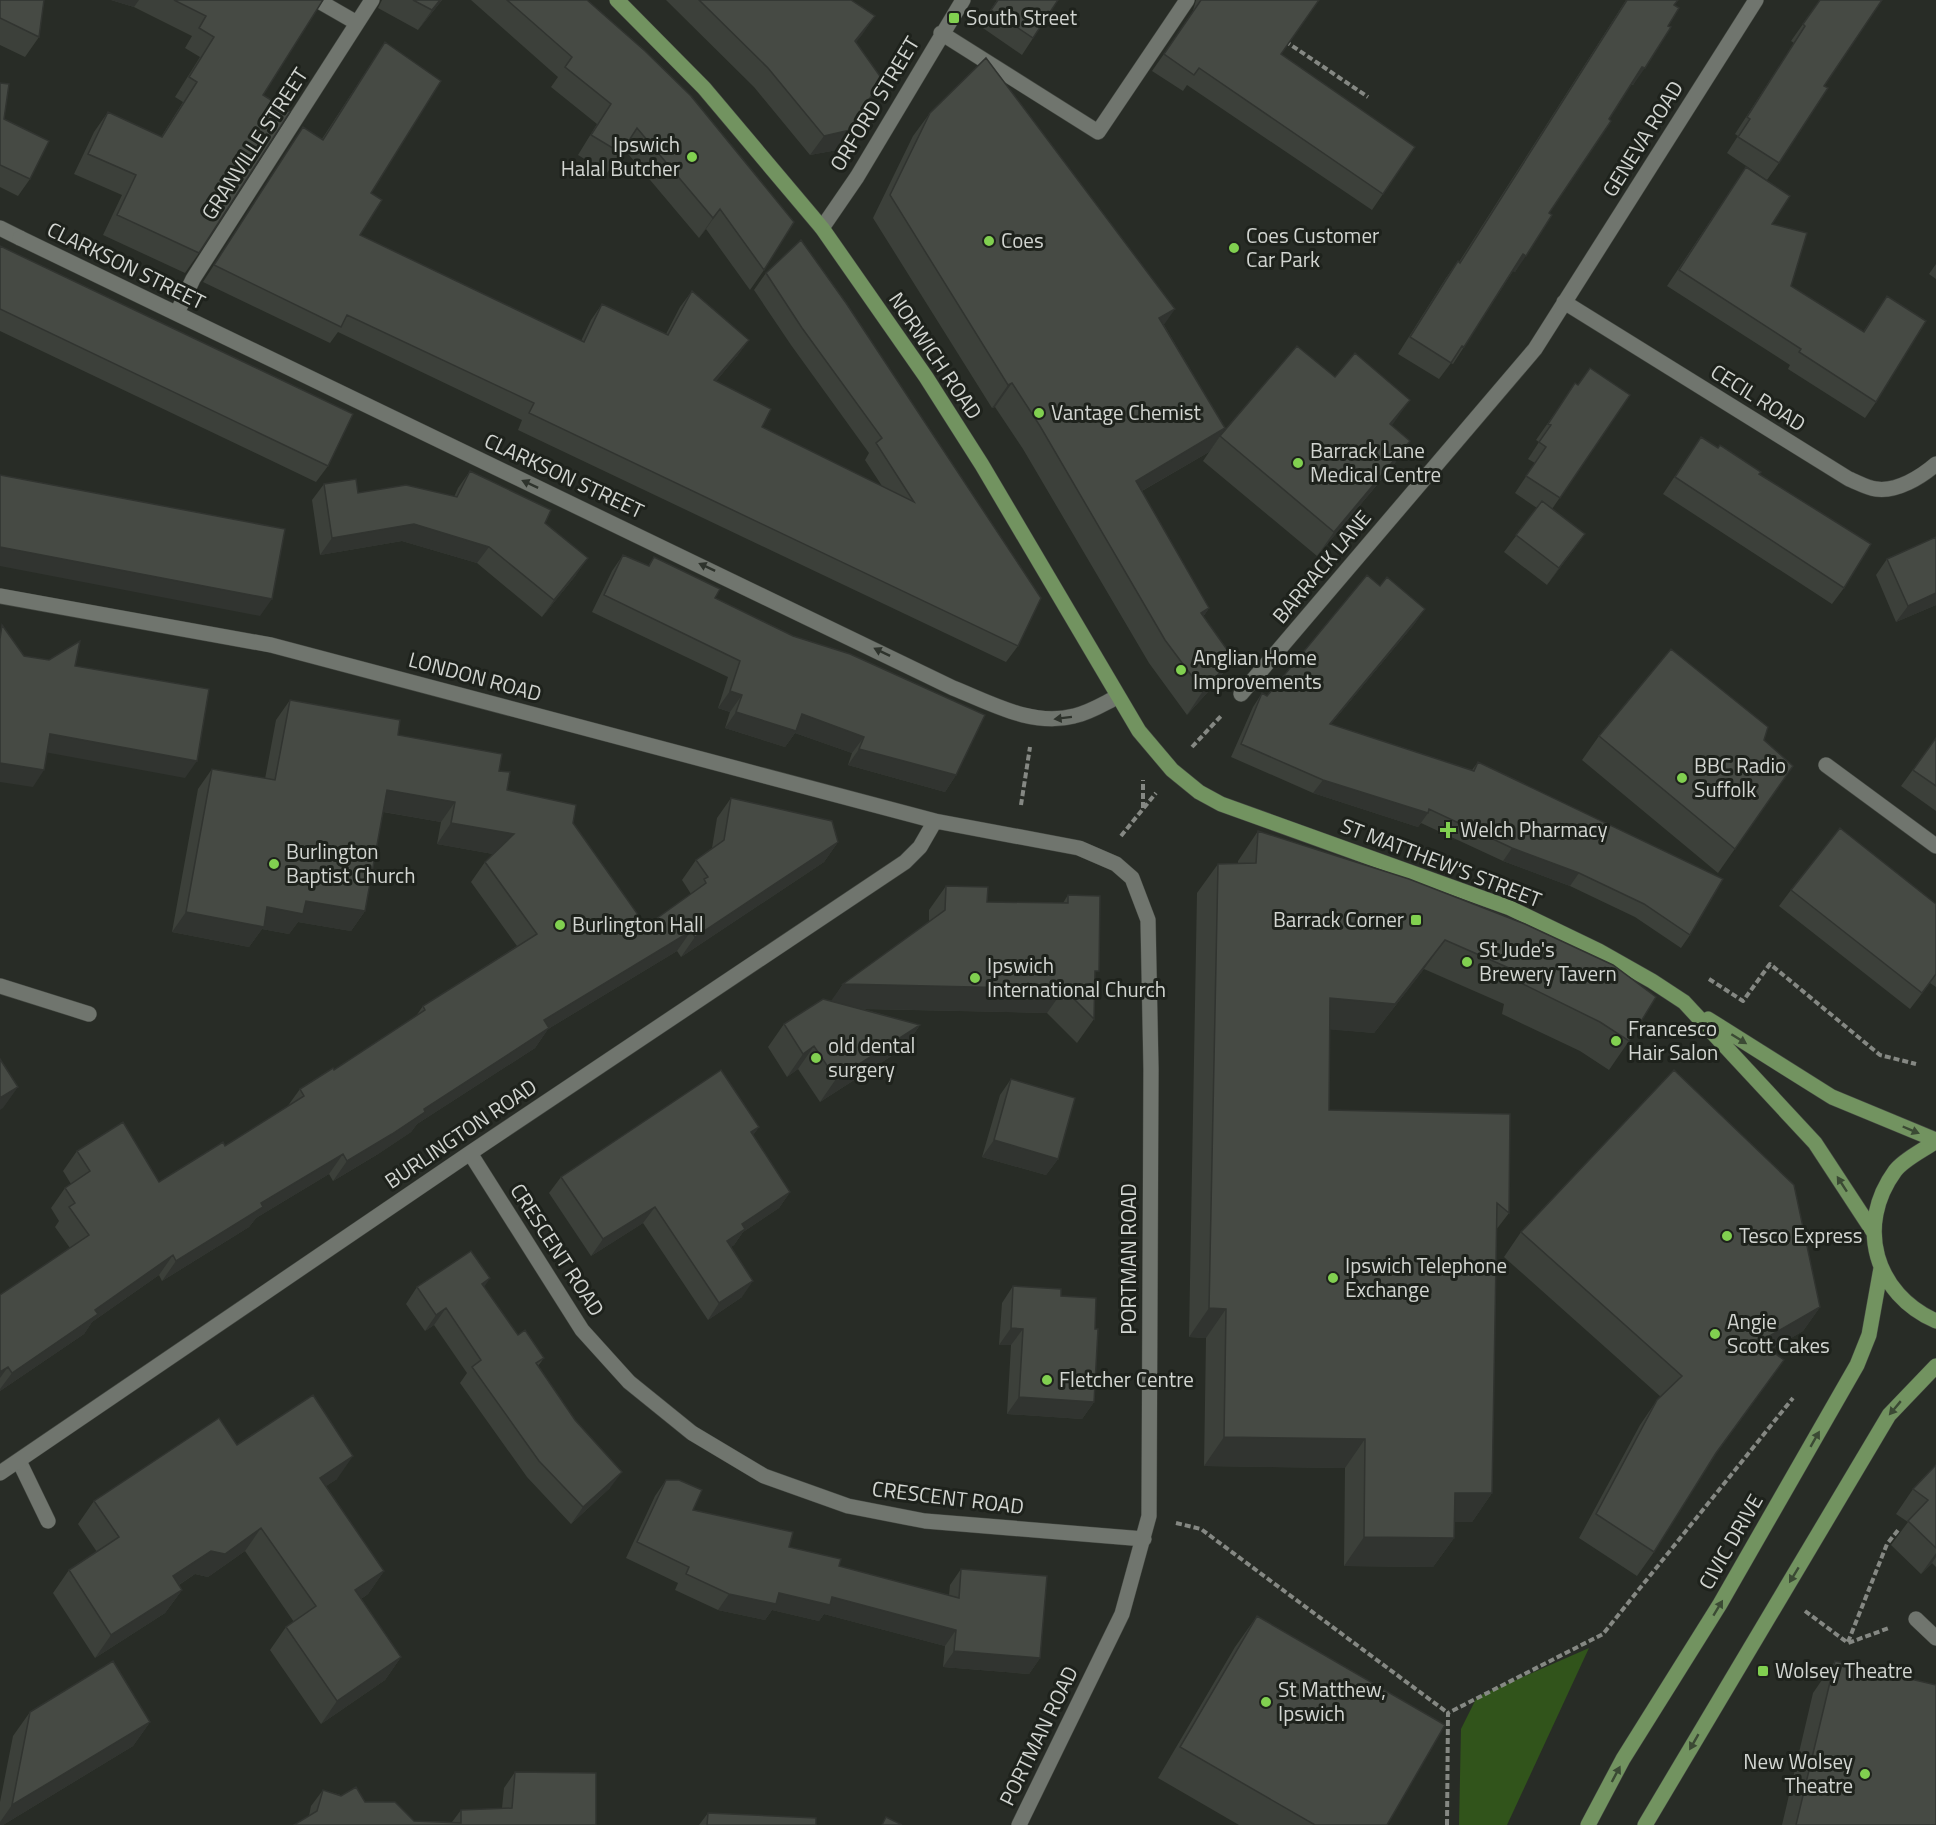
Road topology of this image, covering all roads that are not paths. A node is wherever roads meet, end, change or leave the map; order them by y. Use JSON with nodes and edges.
{"nodes":[{"id":1,"x":317,"y":0,"type":"edge"},
{"id":2,"x":372,"y":0,"type":"edge"},
{"id":3,"x":617,"y":0,"type":"edge"},
{"id":4,"x":963,"y":0,"type":"edge"},
{"id":5,"x":1187,"y":0,"type":"edge"},
{"id":6,"x":1756,"y":0,"type":"edge"},
{"id":7,"x":357,"y":23,"type":"junction"},
{"id":8,"x":941,"y":33,"type":"junction"},
{"id":9,"x":0,"y":228,"type":"edge"},
{"id":10,"x":822,"y":228,"type":"junction"},
{"id":11,"x":1564,"y":302,"type":"junction"},
{"id":12,"x":177,"y":313,"type":"junction"},
{"id":13,"x":1936,"y":464,"type":"edge"},
{"id":14,"x":0,"y":596,"type":"edge"},
{"id":15,"x":1241,"y":694,"type":"road end"},
{"id":16,"x":1117,"y":697,"type":"junction"},
{"id":17,"x":1826,"y":765,"type":"dead end"},
{"id":18,"x":1172,"y":770,"type":"joint"},
{"id":19,"x":935,"y":821,"type":"junction"},
{"id":20,"x":1936,"y":846,"type":"edge"},
{"id":21,"x":0,"y":986,"type":"edge"},
{"id":22,"x":1690,"y":1008,"type":"junction"},
{"id":23,"x":89,"y":1014,"type":"dead end"},
{"id":24,"x":1936,"y":1141,"type":"edge"},
{"id":25,"x":470,"y":1154,"type":"junction"},
{"id":26,"x":1874,"y":1233,"type":"junction"},
{"id":27,"x":1881,"y":1268,"type":"junction"},
{"id":28,"x":1936,"y":1321,"type":"edge"},
{"id":29,"x":1936,"y":1366,"type":"edge"},
{"id":30,"x":19,"y":1461,"type":"junction"},
{"id":31,"x":0,"y":1473,"type":"edge"},
{"id":32,"x":48,"y":1521,"type":"dead end"},
{"id":33,"x":1144,"y":1539,"type":"junction"},
{"id":34,"x":1916,"y":1619,"type":"road end"},
{"id":35,"x":1936,"y":1638,"type":"edge"},
{"id":36,"x":1019,"y":1825,"type":"edge"},
{"id":37,"x":1588,"y":1825,"type":"edge"},
{"id":38,"x":1645,"y":1825,"type":"edge"}],
"edges":[{"from":1,"to":7,"type":"street"},
{"from":2,"to":7,"type":"street","name":"GRANVILLE STREET"},
{"from":3,"to":10,"type":"main road","name":"NORWICH ROAD"},
{"from":4,"to":8,"type":"street","name":"ORFORD STREET"},
{"from":5,"to":8,"type":"street"},
{"from":6,"to":11,"type":"street","name":"GENEVA ROAD"},
{"from":7,"to":12,"type":"street","name":"GRANVILLE STREET"},
{"from":8,"to":10,"type":"street","name":"ORFORD STREET"},
{"from":9,"to":12,"type":"street","name":"CLARKSON STREET"},
{"from":10,"to":16,"type":"main road","name":"NORWICH ROAD"},
{"from":11,"to":13,"type":"street","name":"CECIL ROAD"},
{"from":11,"to":15,"type":"street","name":"BARRACK LANE"},
{"from":16,"to":12,"type":"street","name":"CLARKSON STREET","one_way":true},
{"from":14,"to":19,"type":"street","name":"LONDON ROAD"},
{"from":16,"to":18,"type":"main road","name":"NORWICH ROAD"},
{"from":17,"to":20,"type":"street"},
{"from":18,"to":22,"type":"main road","name":"ST MATTHEW'S STREET"},
{"from":19,"to":25,"type":"street","name":"BURLINGTON ROAD"},
{"from":19,"to":33,"type":"street","name":"PORTMAN ROAD"},
{"from":21,"to":23,"type":"street"},
{"from":22,"to":24,"type":"main road","name":"ST MATTHEW'S STREET","one_way":true},
{"from":26,"to":22,"type":"main road","name":"ST MATTHEW'S STREET","one_way":true},
{"from":24,"to":26,"type":"main road"},
{"from":25,"to":30,"type":"street","name":"BURLINGTON ROAD"},
{"from":25,"to":33,"type":"street","name":"CRESCENT ROAD"},
{"from":26,"to":27,"type":"main road"},
{"from":27,"to":28,"type":"main road"},
{"from":37,"to":27,"type":"main road","name":"CIVIC DRIVE","one_way":true},
{"from":29,"to":38,"type":"main road","one_way":true},
{"from":30,"to":31,"type":"street","name":"BURLINGTON ROAD"},
{"from":30,"to":32,"type":"street"},
{"from":33,"to":36,"type":"street","name":"PORTMAN ROAD"},
{"from":34,"to":35,"type":"street"}]}
